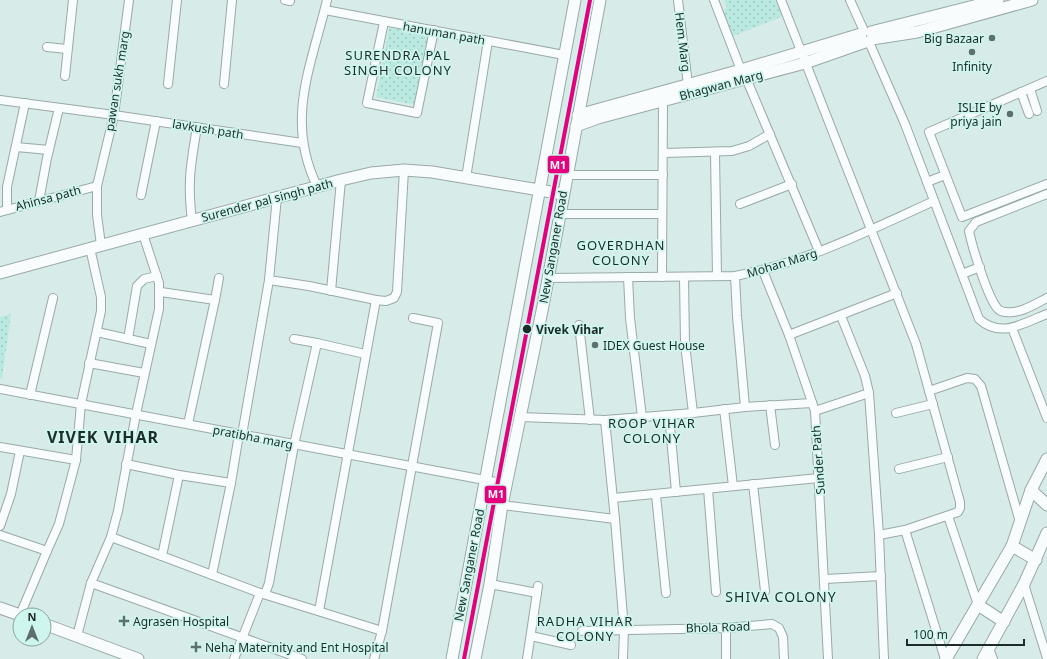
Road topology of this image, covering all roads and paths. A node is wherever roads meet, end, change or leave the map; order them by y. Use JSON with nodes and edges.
{"nodes":[{"id":1,"x":73,"y":0,"type":"edge"},
{"id":2,"x":129,"y":0,"type":"edge"},
{"id":3,"x":177,"y":0,"type":"edge"},
{"id":4,"x":232,"y":0,"type":"edge"},
{"id":5,"x":327,"y":0,"type":"edge"},
{"id":6,"x":575,"y":0,"type":"edge"},
{"id":7,"x":600,"y":0,"type":"edge"},
{"id":8,"x":678,"y":0,"type":"edge"},
{"id":9,"x":714,"y":0,"type":"edge"},
{"id":10,"x":781,"y":0,"type":"edge"},
{"id":11,"x":850,"y":0,"type":"edge"},
{"id":12,"x":998,"y":0,"type":"edge"},
{"id":13,"x":1032,"y":0,"type":"edge"},
{"id":14,"x":325,"y":10,"type":"junction"},
{"id":15,"x":384,"y":22,"type":"junction"},
{"id":16,"x":434,"y":30,"type":"junction"},
{"id":17,"x":867,"y":37,"type":"junction"},
{"id":18,"x":488,"y":41,"type":"junction"},
{"id":19,"x":47,"y":47,"type":"dead end"},
{"id":20,"x":67,"y":49,"type":"junction"},
{"id":21,"x":564,"y":55,"type":"junction"},
{"id":22,"x":804,"y":58,"type":"junction"},
{"id":23,"x":744,"y":74,"type":"junction"},
{"id":24,"x":64,"y":76,"type":"dead end"},
{"id":25,"x":1047,"y":81,"type":"edge"},
{"id":26,"x":168,"y":84,"type":"dead end"},
{"id":27,"x":224,"y":84,"type":"dead end"},
{"id":28,"x":688,"y":85,"type":"junction"},
{"id":29,"x":1030,"y":89,"type":"junction"},
{"id":30,"x":1021,"y":92,"type":"junction"},
{"id":31,"x":0,"y":100,"type":"edge"},
{"id":32,"x":663,"y":101,"type":"junction"},
{"id":33,"x":25,"y":103,"type":"junction"},
{"id":34,"x":60,"y":108,"type":"junction"},
{"id":35,"x":114,"y":115,"type":"junction"},
{"id":36,"x":578,"y":115,"type":"junction"},
{"id":37,"x":156,"y":121,"type":"junction"},
{"id":38,"x":576,"y":126,"type":"junction"},
{"id":39,"x":197,"y":127,"type":"junction"},
{"id":40,"x":770,"y":134,"type":"junction"},
{"id":41,"x":302,"y":143,"type":"junction"},
{"id":42,"x":16,"y":147,"type":"junction"},
{"id":43,"x":49,"y":150,"type":"junction"},
{"id":44,"x":664,"y":153,"type":"junction"},
{"id":45,"x":715,"y":153,"type":"junction"},
{"id":46,"x":404,"y":170,"type":"junction"},
{"id":47,"x":566,"y":175,"type":"junction"},
{"id":48,"x":663,"y":175,"type":"junction"},
{"id":49,"x":945,"y":175,"type":"junction"},
{"id":50,"x":466,"y":178,"type":"junction"},
{"id":51,"x":341,"y":180,"type":"junction"},
{"id":52,"x":927,"y":182,"type":"junction"},
{"id":53,"x":792,"y":184,"type":"junction"},
{"id":54,"x":1047,"y":184,"type":"edge"},
{"id":55,"x":97,"y":186,"type":"junction"},
{"id":56,"x":317,"y":186,"type":"junction"},
{"id":57,"x":538,"y":191,"type":"junction"},
{"id":58,"x":563,"y":194,"type":"junction"},
{"id":59,"x":1047,"y":194,"type":"edge"},
{"id":60,"x":141,"y":195,"type":"dead end"},
{"id":61,"x":277,"y":197,"type":"junction"},
{"id":62,"x":39,"y":201,"type":"junction"},
{"id":63,"x":934,"y":201,"type":"junction"},
{"id":64,"x":740,"y":204,"type":"dead end"},
{"id":65,"x":3,"y":211,"type":"edge"},
{"id":66,"x":559,"y":214,"type":"junction"},
{"id":67,"x":662,"y":214,"type":"junction"},
{"id":68,"x":192,"y":220,"type":"junction"},
{"id":69,"x":871,"y":230,"type":"junction"},
{"id":70,"x":143,"y":234,"type":"junction"},
{"id":71,"x":102,"y":245,"type":"junction"},
{"id":72,"x":90,"y":248,"type":"junction"},
{"id":73,"x":819,"y":251,"type":"junction"},
{"id":74,"x":980,"y":267,"type":"junction"},
{"id":75,"x":763,"y":271,"type":"junction"},
{"id":76,"x":0,"y":273,"type":"edge"},
{"id":77,"x":962,"y":274,"type":"junction"},
{"id":78,"x":157,"y":276,"type":"junction"},
{"id":79,"x":628,"y":276,"type":"junction"},
{"id":80,"x":662,"y":276,"type":"junction"},
{"id":81,"x":717,"y":276,"type":"junction"},
{"id":82,"x":736,"y":276,"type":"junction"},
{"id":83,"x":684,"y":277,"type":"junction"},
{"id":84,"x":219,"y":278,"type":"dead end"},
{"id":85,"x":547,"y":278,"type":"junction"},
{"id":86,"x":269,"y":280,"type":"junction"},
{"id":87,"x":331,"y":291,"type":"junction"},
{"id":88,"x":161,"y":292,"type":"junction"},
{"id":89,"x":897,"y":293,"type":"junction"},
{"id":90,"x":53,"y":298,"type":"dead end"},
{"id":91,"x":1047,"y":298,"type":"edge"},
{"id":92,"x":215,"y":300,"type":"junction"},
{"id":93,"x":376,"y":300,"type":"junction"},
{"id":94,"x":1047,"y":314,"type":"edge"},
{"id":95,"x":841,"y":316,"type":"junction"},
{"id":96,"x":414,"y":318,"type":"dead end"},
{"id":97,"x":579,"y":325,"type":"dead end"},
{"id":98,"x":1012,"y":328,"type":"junction"},
{"id":99,"x":97,"y":332,"type":"junction"},
{"id":100,"x":789,"y":335,"type":"junction"},
{"id":101,"x":128,"y":339,"type":"junction"},
{"id":102,"x":294,"y":339,"type":"dead end"},
{"id":103,"x":317,"y":343,"type":"junction"},
{"id":104,"x":151,"y":344,"type":"junction"},
{"id":105,"x":365,"y":354,"type":"junction"},
{"id":106,"x":89,"y":363,"type":"junction"},
{"id":107,"x":144,"y":373,"type":"junction"},
{"id":108,"x":0,"y":389,"type":"edge"},
{"id":109,"x":929,"y":391,"type":"junction"},
{"id":110,"x":869,"y":393,"type":"junction"},
{"id":111,"x":30,"y":395,"type":"junction"},
{"id":112,"x":812,"y":403,"type":"junction"},
{"id":113,"x":81,"y":404,"type":"junction"},
{"id":114,"x":933,"y":404,"type":"junction"},
{"id":115,"x":770,"y":405,"type":"junction"},
{"id":116,"x":745,"y":407,"type":"junction"},
{"id":117,"x":724,"y":409,"type":"junction"},
{"id":118,"x":815,"y":411,"type":"junction"},
{"id":119,"x":693,"y":413,"type":"junction"},
{"id":120,"x":896,"y":413,"type":"dead end"},
{"id":121,"x":136,"y":414,"type":"junction"},
{"id":122,"x":669,"y":415,"type":"junction"},
{"id":123,"x":519,"y":417,"type":"junction"},
{"id":124,"x":642,"y":417,"type":"junction"},
{"id":125,"x":1047,"y":418,"type":"edge"},
{"id":126,"x":590,"y":420,"type":"junction"},
{"id":127,"x":605,"y":420,"type":"junction"},
{"id":128,"x":188,"y":424,"type":"junction"},
{"id":129,"x":241,"y":434,"type":"junction"},
{"id":130,"x":294,"y":445,"type":"junction"},
{"id":131,"x":775,"y":445,"type":"dead end"},
{"id":132,"x":0,"y":447,"type":"edge"},
{"id":133,"x":20,"y":451,"type":"junction"},
{"id":134,"x":347,"y":455,"type":"junction"},
{"id":135,"x":948,"y":457,"type":"junction"},
{"id":136,"x":1047,"y":459,"type":"edge"},
{"id":137,"x":76,"y":460,"type":"junction"},
{"id":138,"x":126,"y":464,"type":"junction"},
{"id":139,"x":411,"y":467,"type":"junction"},
{"id":140,"x":899,"y":470,"type":"dead end"},
{"id":141,"x":179,"y":474,"type":"junction"},
{"id":142,"x":819,"y":478,"type":"junction"},
{"id":143,"x":485,"y":480,"type":"junction"},
{"id":144,"x":230,"y":483,"type":"junction"},
{"id":145,"x":506,"y":484,"type":"junction"},
{"id":146,"x":753,"y":484,"type":"junction"},
{"id":147,"x":733,"y":486,"type":"junction"},
{"id":148,"x":708,"y":489,"type":"junction"},
{"id":149,"x":1031,"y":490,"type":"junction"},
{"id":150,"x":676,"y":492,"type":"junction"},
{"id":151,"x":656,"y":495,"type":"junction"},
{"id":152,"x":613,"y":498,"type":"junction"},
{"id":153,"x":502,"y":505,"type":"junction"},
{"id":154,"x":1047,"y":505,"type":"edge"},
{"id":155,"x":948,"y":516,"type":"junction"},
{"id":156,"x":615,"y":519,"type":"junction"},
{"id":157,"x":1020,"y":522,"type":"junction"},
{"id":158,"x":0,"y":526,"type":"edge"},
{"id":159,"x":905,"y":530,"type":"junction"},
{"id":160,"x":1047,"y":533,"type":"edge"},
{"id":161,"x":0,"y":535,"type":"edge"},
{"id":162,"x":879,"y":535,"type":"junction"},
{"id":163,"x":111,"y":537,"type":"junction"},
{"id":164,"x":1012,"y":546,"type":"junction"},
{"id":165,"x":47,"y":551,"type":"junction"},
{"id":166,"x":162,"y":556,"type":"junction"},
{"id":167,"x":1036,"y":560,"type":"junction"},
{"id":168,"x":212,"y":575,"type":"junction"},
{"id":169,"x":881,"y":576,"type":"junction"},
{"id":170,"x":825,"y":579,"type":"junction"},
{"id":171,"x":90,"y":583,"type":"junction"},
{"id":172,"x":490,"y":584,"type":"junction"},
{"id":173,"x":1024,"y":584,"type":"junction"},
{"id":174,"x":765,"y":591,"type":"dead end"},
{"id":175,"x":716,"y":592,"type":"dead end"},
{"id":176,"x":262,"y":593,"type":"junction"},
{"id":177,"x":666,"y":593,"type":"dead end"},
{"id":178,"x":978,"y":605,"type":"junction"},
{"id":179,"x":23,"y":607,"type":"edge"},
{"id":180,"x":0,"y":608,"type":"edge"},
{"id":181,"x":319,"y":611,"type":"junction"},
{"id":182,"x":12,"y":612,"type":"edge"},
{"id":183,"x":1004,"y":622,"type":"junction"},
{"id":184,"x":52,"y":627,"type":"edge"},
{"id":185,"x":726,"y":628,"type":"junction"},
{"id":186,"x":624,"y":629,"type":"junction"},
{"id":187,"x":382,"y":630,"type":"junction"},
{"id":188,"x":582,"y":631,"type":"dead end"},
{"id":189,"x":77,"y":636,"type":"junction"},
{"id":190,"x":531,"y":636,"type":"junction"},
{"id":191,"x":242,"y":637,"type":"junction"},
{"id":192,"x":570,"y":645,"type":"dead end"},
{"id":193,"x":991,"y":654,"type":"edge"},
{"id":194,"x":1047,"y":658,"type":"edge"},
{"id":195,"x":138,"y":659,"type":"edge"},
{"id":196,"x":234,"y":659,"type":"edge"},
{"id":197,"x":302,"y":659,"type":"edge"},
{"id":198,"x":374,"y":659,"type":"edge"},
{"id":199,"x":452,"y":659,"type":"edge"},
{"id":200,"x":475,"y":659,"type":"edge"},
{"id":201,"x":527,"y":659,"type":"edge"},
{"id":202,"x":623,"y":659,"type":"edge"},
{"id":203,"x":726,"y":659,"type":"edge"},
{"id":204,"x":784,"y":659,"type":"edge"},
{"id":205,"x":828,"y":659,"type":"edge"},
{"id":206,"x":884,"y":659,"type":"edge"},
{"id":207,"x":946,"y":659,"type":"edge"},
{"id":208,"x":983,"y":659,"type":"edge"}],
"edges":[{"from":1,"to":20,"type":"street"},
{"from":2,"to":35,"type":"street","name":"pawan sukh marg"},
{"from":3,"to":26,"type":"street"},
{"from":4,"to":27,"type":"street"},
{"from":5,"to":14,"type":"street"},
{"from":6,"to":21,"type":"street","name":"New Sanganer Road"},
{"from":7,"to":36,"type":"street","name":"New Sanganer Road"},
{"from":8,"to":28,"type":"street","name":"Hem Marg"},
{"from":9,"to":23,"type":"street"},
{"from":10,"to":22,"type":"street"},
{"from":11,"to":17,"type":"street"},
{"from":12,"to":17,"type":"street","name":"Bhagwan Marg"},
{"from":13,"to":17,"type":"street","name":"Bhagwan Marg"},
{"from":14,"to":15,"type":"street","name":"hanuman path"},
{"from":14,"to":41,"type":"street"},
{"from":15,"to":16,"type":"street","name":"hanuman path"},
{"from":15,"to":16,"type":"street"},
{"from":16,"to":18,"type":"street","name":"hanuman path"},
{"from":17,"to":22,"type":"street","name":"Bhagwan Marg"},
{"from":17,"to":52,"type":"street"},
{"from":18,"to":21,"type":"street","name":"hanuman path"},
{"from":18,"to":50,"type":"street"},
{"from":19,"to":20,"type":"street"},
{"from":20,"to":24,"type":"street"},
{"from":21,"to":57,"type":"street","name":"New Sanganer Road"},
{"from":22,"to":23,"type":"street","name":"Bhagwan Marg"},
{"from":22,"to":69,"type":"street"},
{"from":23,"to":28,"type":"street","name":"Bhagwan Marg"},
{"from":23,"to":32,"type":"street","name":"Bhagwan Marg"},
{"from":23,"to":40,"type":"street"},
{"from":25,"to":29,"type":"street"},
{"from":28,"to":36,"type":"street","name":"Bhagwan Marg"},
{"from":29,"to":30,"type":"street"},
{"from":29,"to":30,"type":"street"},
{"from":30,"to":49,"type":"street"},
{"from":31,"to":33,"type":"street","name":"lavkush path"},
{"from":32,"to":38,"type":"street","name":"Bhagwan Marg"},
{"from":32,"to":44,"type":"street"},
{"from":33,"to":34,"type":"street","name":"lavkush path"},
{"from":33,"to":42,"type":"street"},
{"from":34,"to":35,"type":"street","name":"lavkush path"},
{"from":34,"to":43,"type":"street"},
{"from":35,"to":37,"type":"street","name":"lavkush path"},
{"from":35,"to":55,"type":"street","name":"pawan sukh marg"},
{"from":36,"to":38,"type":"street","name":"New Sanganer Road"},
{"from":37,"to":39,"type":"street","name":"lavkush path"},
{"from":37,"to":60,"type":"street"},
{"from":38,"to":47,"type":"street","name":"New Sanganer Road"},
{"from":39,"to":41,"type":"street","name":"lavkush path"},
{"from":39,"to":68,"type":"street"},
{"from":40,"to":45,"type":"street"},
{"from":40,"to":53,"type":"street"},
{"from":41,"to":56,"type":"street"},
{"from":42,"to":43,"type":"street"},
{"from":42,"to":65,"type":"street"},
{"from":43,"to":62,"type":"street"},
{"from":44,"to":45,"type":"street"},
{"from":44,"to":48,"type":"street"},
{"from":45,"to":81,"type":"street"},
{"from":46,"to":50,"type":"street","name":"Surender pal singh path"},
{"from":46,"to":51,"type":"street","name":"Surender pal singh path"},
{"from":46,"to":93,"type":"street"},
{"from":47,"to":48,"type":"street"},
{"from":47,"to":58,"type":"street","name":"New Sanganer Road"},
{"from":48,"to":67,"type":"street"},
{"from":49,"to":52,"type":"street"},
{"from":49,"to":54,"type":"street"},
{"from":50,"to":57,"type":"street","name":"Surender pal singh path"},
{"from":51,"to":56,"type":"street","name":"Surender pal singh path"},
{"from":51,"to":87,"type":"street"},
{"from":52,"to":63,"type":"street"},
{"from":53,"to":64,"type":"street"},
{"from":53,"to":73,"type":"street"},
{"from":55,"to":62,"type":"street","name":"Ahinsa path"},
{"from":55,"to":71,"type":"street","name":"pawan sukh marg"},
{"from":56,"to":61,"type":"street","name":"Surender pal singh path"},
{"from":57,"to":58,"type":"street","name":"Surender pal singh path"},
{"from":57,"to":143,"type":"street","name":"New Sanganer Road"},
{"from":58,"to":66,"type":"street","name":"New Sanganer Road"},
{"from":59,"to":74,"type":"street"},
{"from":61,"to":68,"type":"street","name":"Surender pal singh path"},
{"from":61,"to":86,"type":"street"},
{"from":62,"to":65,"type":"street","name":"Ahinsa path"},
{"from":63,"to":69,"type":"street","name":"Mohan Marg"},
{"from":63,"to":77,"type":"street"},
{"from":66,"to":67,"type":"street"},
{"from":66,"to":85,"type":"street","name":"New Sanganer Road"},
{"from":67,"to":80,"type":"street"},
{"from":68,"to":70,"type":"street","name":"Surender pal singh path"},
{"from":69,"to":73,"type":"street","name":"Mohan Marg"},
{"from":69,"to":89,"type":"street"},
{"from":70,"to":71,"type":"street","name":"Surender pal singh path"},
{"from":70,"to":78,"type":"street"},
{"from":71,"to":72,"type":"street","name":"Surender pal singh path"},
{"from":72,"to":76,"type":"street","name":"Surender pal singh path"},
{"from":72,"to":99,"type":"street"},
{"from":73,"to":75,"type":"street","name":"Mohan Marg"},
{"from":74,"to":77,"type":"street"},
{"from":74,"to":91,"type":"street"},
{"from":75,"to":82,"type":"street","name":"Mohan Marg"},
{"from":75,"to":100,"type":"street","name":"Sunder Path"},
{"from":77,"to":98,"type":"street"},
{"from":78,"to":88,"type":"street"},
{"from":78,"to":101,"type":"street"},
{"from":79,"to":80,"type":"street","name":"Mohan Marg"},
{"from":79,"to":85,"type":"street","name":"Mohan Marg"},
{"from":79,"to":124,"type":"street"},
{"from":80,"to":83,"type":"street","name":"Mohan Marg"},
{"from":81,"to":82,"type":"street","name":"Mohan Marg"},
{"from":81,"to":83,"type":"street","name":"Mohan Marg"},
{"from":82,"to":116,"type":"street"},
{"from":83,"to":119,"type":"street"},
{"from":84,"to":92,"type":"street"},
{"from":85,"to":123,"type":"street","name":"New Sanganer Road"},
{"from":86,"to":87,"type":"street"},
{"from":86,"to":129,"type":"street"},
{"from":87,"to":93,"type":"street"},
{"from":88,"to":92,"type":"street"},
{"from":88,"to":104,"type":"street"},
{"from":89,"to":95,"type":"street"},
{"from":89,"to":109,"type":"street"},
{"from":90,"to":111,"type":"street"},
{"from":92,"to":128,"type":"street"},
{"from":93,"to":105,"type":"street"},
{"from":94,"to":98,"type":"street"},
{"from":95,"to":100,"type":"street"},
{"from":95,"to":110,"type":"street"},
{"from":96,"to":139,"type":"street"},
{"from":97,"to":126,"type":"street"},
{"from":98,"to":125,"type":"street"},
{"from":99,"to":101,"type":"street"},
{"from":99,"to":106,"type":"street"},
{"from":100,"to":112,"type":"street","name":"Sunder Path"},
{"from":101,"to":104,"type":"street"},
{"from":102,"to":103,"type":"street"},
{"from":103,"to":105,"type":"street"},
{"from":103,"to":130,"type":"street"},
{"from":104,"to":107,"type":"street"},
{"from":105,"to":134,"type":"street"},
{"from":106,"to":107,"type":"street"},
{"from":106,"to":113,"type":"street"},
{"from":107,"to":121,"type":"street"},
{"from":108,"to":111,"type":"street","name":"pratibha marg"},
{"from":109,"to":114,"type":"street"},
{"from":109,"to":157,"type":"street"},
{"from":110,"to":118,"type":"street"},
{"from":110,"to":162,"type":"street"},
{"from":111,"to":113,"type":"street","name":"pratibha marg"},
{"from":112,"to":115,"type":"street"},
{"from":112,"to":118,"type":"street","name":"Sunder Path"},
{"from":113,"to":121,"type":"street","name":"pratibha marg"},
{"from":113,"to":137,"type":"street"},
{"from":114,"to":120,"type":"street"},
{"from":114,"to":135,"type":"street"},
{"from":115,"to":116,"type":"street"},
{"from":115,"to":131,"type":"street"},
{"from":116,"to":117,"type":"street"},
{"from":117,"to":119,"type":"street"},
{"from":117,"to":147,"type":"street"},
{"from":118,"to":142,"type":"street","name":"Sunder Path"},
{"from":119,"to":122,"type":"street"},
{"from":121,"to":128,"type":"street","name":"pratibha marg"},
{"from":121,"to":138,"type":"street"},
{"from":122,"to":124,"type":"street"},
{"from":122,"to":150,"type":"street"},
{"from":123,"to":126,"type":"street"},
{"from":123,"to":145,"type":"street","name":"New Sanganer Road"},
{"from":124,"to":127,"type":"street"},
{"from":126,"to":127,"type":"street"},
{"from":127,"to":152,"type":"street"},
{"from":128,"to":129,"type":"street","name":"pratibha marg"},
{"from":129,"to":130,"type":"street","name":"pratibha marg"},
{"from":129,"to":144,"type":"street"},
{"from":130,"to":134,"type":"street","name":"pratibha marg"},
{"from":130,"to":176,"type":"street"},
{"from":132,"to":133,"type":"street"},
{"from":133,"to":137,"type":"street"},
{"from":133,"to":158,"type":"street"},
{"from":134,"to":139,"type":"street","name":"pratibha marg"},
{"from":134,"to":181,"type":"street"},
{"from":135,"to":140,"type":"street"},
{"from":135,"to":155,"type":"street"},
{"from":136,"to":149,"type":"street"},
{"from":137,"to":165,"type":"street"},
{"from":138,"to":141,"type":"street"},
{"from":138,"to":163,"type":"street"},
{"from":139,"to":143,"type":"street","name":"pratibha marg"},
{"from":139,"to":187,"type":"street"},
{"from":141,"to":144,"type":"street"},
{"from":141,"to":166,"type":"street"},
{"from":142,"to":146,"type":"street"},
{"from":142,"to":170,"type":"street","name":"Sunder Path"},
{"from":143,"to":145,"type":"street","name":"pratibha marg"},
{"from":143,"to":199,"type":"street","name":"New Sanganer Road"},
{"from":144,"to":168,"type":"street"},
{"from":145,"to":153,"type":"street","name":"New Sanganer Road"},
{"from":146,"to":147,"type":"street"},
{"from":146,"to":174,"type":"street"},
{"from":147,"to":148,"type":"street"},
{"from":148,"to":150,"type":"street"},
{"from":148,"to":175,"type":"street"},
{"from":149,"to":154,"type":"street"},
{"from":149,"to":157,"type":"street"},
{"from":150,"to":151,"type":"street"},
{"from":151,"to":152,"type":"street"},
{"from":151,"to":177,"type":"street"},
{"from":152,"to":156,"type":"street"},
{"from":153,"to":156,"type":"street"},
{"from":153,"to":172,"type":"street","name":"New Sanganer Road"},
{"from":155,"to":159,"type":"street"},
{"from":155,"to":178,"type":"street"},
{"from":156,"to":186,"type":"street"},
{"from":157,"to":164,"type":"street"},
{"from":159,"to":162,"type":"street"},
{"from":159,"to":207,"type":"street"},
{"from":160,"to":167,"type":"street"},
{"from":161,"to":165,"type":"street"},
{"from":162,"to":169,"type":"street"},
{"from":163,"to":166,"type":"street"},
{"from":163,"to":171,"type":"street"},
{"from":164,"to":167,"type":"street"},
{"from":164,"to":178,"type":"street"},
{"from":165,"to":179,"type":"street"},
{"from":166,"to":168,"type":"street"},
{"from":167,"to":173,"type":"street"},
{"from":168,"to":176,"type":"street"},
{"from":169,"to":170,"type":"street"},
{"from":169,"to":206,"type":"street"},
{"from":170,"to":205,"type":"street","name":"Sunder Path"},
{"from":171,"to":189,"type":"street"},
{"from":171,"to":191,"type":"street"},
{"from":172,"to":190,"type":"street"},
{"from":172,"to":200,"type":"street","name":"New Sanganer Road"},
{"from":173,"to":183,"type":"street"},
{"from":173,"to":194,"type":"street"},
{"from":176,"to":181,"type":"street"},
{"from":176,"to":191,"type":"street"},
{"from":178,"to":183,"type":"street"},
{"from":178,"to":207,"type":"street"},
{"from":180,"to":182,"type":"street"},
{"from":181,"to":187,"type":"street"},
{"from":183,"to":193,"type":"street"},
{"from":184,"to":189,"type":"street"},
{"from":185,"to":186,"type":"street","name":"Bhola Road"},
{"from":185,"to":203,"type":"street"},
{"from":185,"to":204,"type":"street","name":"Bhola Road"},
{"from":186,"to":188,"type":"street","name":"Bhola Road"},
{"from":186,"to":202,"type":"street"},
{"from":187,"to":198,"type":"street"},
{"from":189,"to":195,"type":"street"},
{"from":190,"to":192,"type":"street"},
{"from":190,"to":201,"type":"street"},
{"from":191,"to":196,"type":"street"},
{"from":191,"to":197,"type":"street"},
{"from":193,"to":208,"type":"street"}]}
